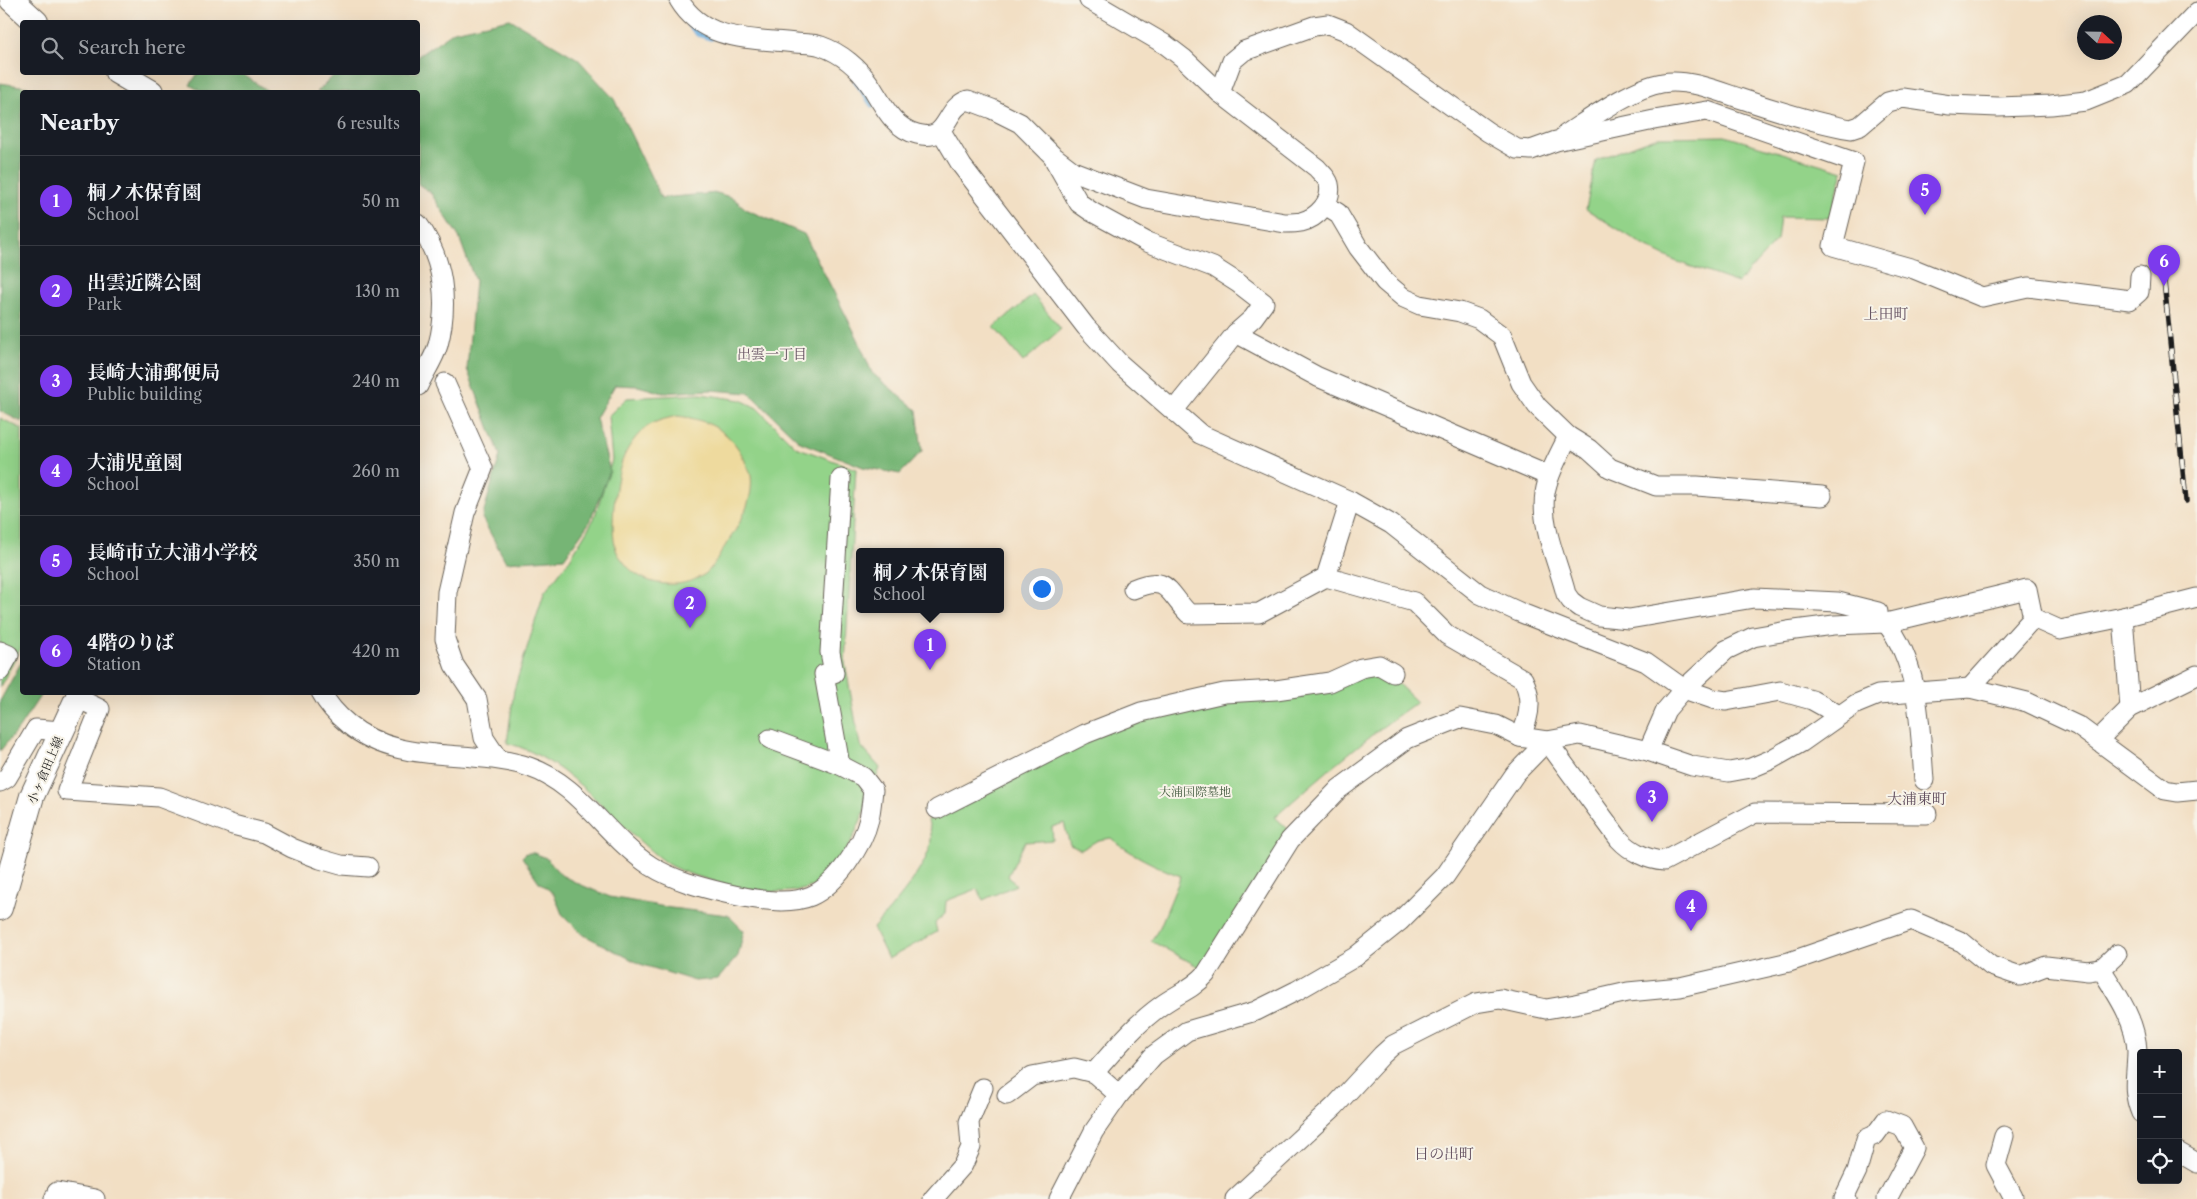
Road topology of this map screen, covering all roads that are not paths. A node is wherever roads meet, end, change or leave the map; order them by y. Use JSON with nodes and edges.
{"nodes":[{"id":1,"x":12,"y":0,"type":"edge"},
{"id":2,"x":679,"y":0,"type":"edge"},
{"id":3,"x":1089,"y":0,"type":"edge"},
{"id":4,"x":2197,"y":12,"type":"edge"},
{"id":5,"x":34,"y":20,"type":"edge"},
{"id":6,"x":122,"y":75,"type":"edge"},
{"id":7,"x":148,"y":90,"type":"edge"},
{"id":8,"x":1220,"y":93,"type":"junction"},
{"id":9,"x":941,"y":131,"type":"junction"},
{"id":10,"x":1556,"y":141,"type":"junction"},
{"id":11,"x":1052,"y":155,"type":"junction"},
{"id":12,"x":1325,"y":205,"type":"junction"},
{"id":13,"x":420,"y":227,"type":"edge"},
{"id":14,"x":2140,"y":276,"type":"dead end"},
{"id":15,"x":1236,"y":333,"type":"junction"},
{"id":16,"x":420,"y":382,"type":"edge"},
{"id":17,"x":445,"y":383,"type":"dead end"},
{"id":18,"x":1174,"y":410,"type":"junction"},
{"id":19,"x":1568,"y":436,"type":"junction"},
{"id":20,"x":1549,"y":476,"type":"junction"},
{"id":21,"x":841,"y":478,"type":"dead end"},
{"id":22,"x":1822,"y":496,"type":"dead end"},
{"id":23,"x":1350,"y":502,"type":"junction"},
{"id":24,"x":1326,"y":578,"type":"junction"},
{"id":25,"x":1133,"y":589,"type":"dead end"},
{"id":26,"x":2197,"y":598,"type":"edge"},
{"id":27,"x":1579,"y":607,"type":"junction"},
{"id":28,"x":2123,"y":617,"type":"junction"},
{"id":29,"x":1882,"y":618,"type":"junction"},
{"id":30,"x":2033,"y":618,"type":"junction"},
{"id":31,"x":1565,"y":630,"type":"junction"},
{"id":32,"x":0,"y":651,"type":"edge"},
{"id":33,"x":0,"y":670,"type":"edge"},
{"id":34,"x":1393,"y":673,"type":"dead end"},
{"id":35,"x":2197,"y":675,"type":"edge"},
{"id":36,"x":1970,"y":688,"type":"junction"},
{"id":37,"x":1684,"y":689,"type":"junction"},
{"id":38,"x":1914,"y":692,"type":"junction"},
{"id":39,"x":79,"y":695,"type":"edge"},
{"id":40,"x":323,"y":695,"type":"edge"},
{"id":41,"x":2130,"y":708,"type":"junction"},
{"id":42,"x":1839,"y":715,"type":"junction"},
{"id":43,"x":62,"y":731,"type":"junction"},
{"id":44,"x":1520,"y":738,"type":"junction"},
{"id":45,"x":770,"y":739,"type":"dead end"},
{"id":46,"x":2099,"y":739,"type":"junction"},
{"id":47,"x":1547,"y":741,"type":"junction"},
{"id":48,"x":1648,"y":751,"type":"junction"},
{"id":49,"x":498,"y":759,"type":"junction"},
{"id":50,"x":840,"y":765,"type":"junction"},
{"id":51,"x":1924,"y":780,"type":"dead end"},
{"id":52,"x":0,"y":782,"type":"edge"},
{"id":53,"x":2197,"y":790,"type":"edge"},
{"id":54,"x":938,"y":809,"type":"dead end"},
{"id":55,"x":1927,"y":814,"type":"dead end"},
{"id":56,"x":368,"y":867,"type":"dead end"},
{"id":57,"x":0,"y":908,"type":"edge"},
{"id":58,"x":2117,"y":954,"type":"dead end"},
{"id":59,"x":2101,"y":969,"type":"junction"},
{"id":60,"x":1094,"y":1073,"type":"junction"},
{"id":61,"x":983,"y":1088,"type":"dead end"},
{"id":62,"x":1008,"y":1095,"type":"dead end"},
{"id":63,"x":1119,"y":1095,"type":"junction"},
{"id":64,"x":2137,"y":1096,"type":"edge"},
{"id":65,"x":2004,"y":1136,"type":"dead end"},
{"id":66,"x":2182,"y":1154,"type":"edge"},
{"id":67,"x":2197,"y":1163,"type":"edge"},
{"id":68,"x":2013,"y":1197,"type":"dead end"},
{"id":69,"x":54,"y":1199,"type":"edge"},
{"id":70,"x":95,"y":1199,"type":"edge"},
{"id":71,"x":933,"y":1199,"type":"edge"},
{"id":72,"x":1059,"y":1199,"type":"edge"},
{"id":73,"x":1235,"y":1199,"type":"edge"},
{"id":74,"x":1847,"y":1199,"type":"edge"},
{"id":75,"x":1887,"y":1199,"type":"edge"}],
"edges":[{"from":1,"to":5,"type":"main road"},
{"from":2,"to":9,"type":"street"},
{"from":3,"to":8,"type":"street"},
{"from":4,"to":10,"type":"street"},
{"from":6,"to":7,"type":"main road"},
{"from":8,"to":10,"type":"street"},
{"from":8,"to":12,"type":"street"},
{"from":9,"to":11,"type":"street"},
{"from":9,"to":18,"type":"street"},
{"from":10,"to":14,"type":"street"},
{"from":11,"to":12,"type":"street"},
{"from":11,"to":15,"type":"street"},
{"from":12,"to":19,"type":"street"},
{"from":13,"to":16,"type":"street"},
{"from":15,"to":18,"type":"street"},
{"from":15,"to":20,"type":"street"},
{"from":17,"to":49,"type":"street"},
{"from":18,"to":23,"type":"street"},
{"from":19,"to":20,"type":"street"},
{"from":19,"to":22,"type":"street"},
{"from":20,"to":27,"type":"street"},
{"from":21,"to":50,"type":"street"},
{"from":23,"to":24,"type":"street"},
{"from":23,"to":31,"type":"street"},
{"from":24,"to":25,"type":"street"},
{"from":24,"to":44,"type":"street"},
{"from":26,"to":28,"type":"street"},
{"from":27,"to":29,"type":"street"},
{"from":27,"to":31,"type":"street"},
{"from":28,"to":30,"type":"street"},
{"from":28,"to":41,"type":"street"},
{"from":29,"to":30,"type":"street"},
{"from":29,"to":37,"type":"street"},
{"from":29,"to":38,"type":"street"},
{"from":30,"to":36,"type":"street"},
{"from":31,"to":37,"type":"street"},
{"from":32,"to":33,"type":"street"},
{"from":34,"to":54,"type":"street"},
{"from":35,"to":41,"type":"street"},
{"from":36,"to":38,"type":"street"},
{"from":36,"to":46,"type":"street"},
{"from":37,"to":42,"type":"street"},
{"from":37,"to":48,"type":"street"},
{"from":38,"to":42,"type":"street"},
{"from":38,"to":51,"type":"street"},
{"from":39,"to":43,"type":"main road","name":"小ヶ倉田上線"},
{"from":39,"to":56,"type":"street"},
{"from":40,"to":49,"type":"street"},
{"from":41,"to":46,"type":"street"},
{"from":42,"to":48,"type":"street"},
{"from":43,"to":52,"type":"street"},
{"from":43,"to":57,"type":"main road","name":"小ヶ倉田上線"},
{"from":44,"to":47,"type":"street"},
{"from":44,"to":60,"type":"street"},
{"from":45,"to":50,"type":"street"},
{"from":46,"to":53,"type":"street"},
{"from":47,"to":48,"type":"street"},
{"from":47,"to":55,"type":"street"},
{"from":47,"to":63,"type":"street"},
{"from":49,"to":50,"type":"street"},
{"from":58,"to":59,"type":"street"},
{"from":59,"to":64,"type":"street"},
{"from":59,"to":73,"type":"street"},
{"from":60,"to":62,"type":"street"},
{"from":60,"to":63,"type":"street"},
{"from":61,"to":71,"type":"street"},
{"from":63,"to":72,"type":"street"},
{"from":65,"to":68,"type":"street"},
{"from":66,"to":67,"type":"street"},
{"from":69,"to":70,"type":"street"},
{"from":74,"to":75,"type":"street"}]}
